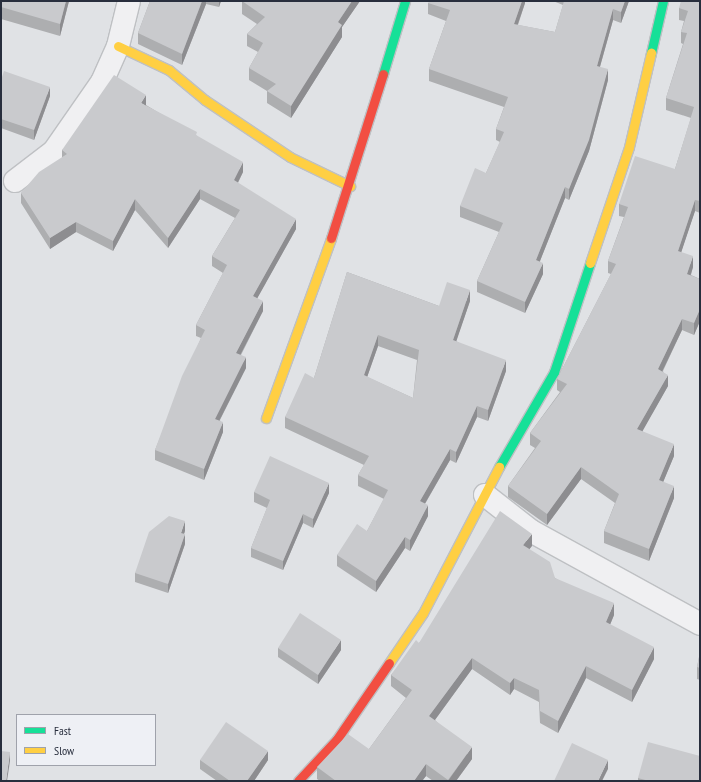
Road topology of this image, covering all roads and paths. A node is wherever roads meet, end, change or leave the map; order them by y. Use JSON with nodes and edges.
{"nodes":[{"id":1,"x":129,"y":1,"type":"edge"},
{"id":2,"x":405,"y":1,"type":"edge"},
{"id":3,"x":662,"y":1,"type":"edge"},
{"id":4,"x":118,"y":46,"type":"junction"},
{"id":5,"x":16,"y":181,"type":"dead end"},
{"id":6,"x":350,"y":186,"type":"junction"},
{"id":7,"x":266,"y":418,"type":"dead end"},
{"id":8,"x":485,"y":495,"type":"junction"},
{"id":9,"x":700,"y":624,"type":"edge"},
{"id":10,"x":298,"y":781,"type":"edge"}],
"edges":[{"from":1,"to":4,"type":"street"},
{"from":2,"to":6,"type":"street"},
{"from":3,"to":8,"type":"street"},
{"from":4,"to":5,"type":"street"},
{"from":4,"to":6,"type":"street"},
{"from":6,"to":7,"type":"street"},
{"from":8,"to":9,"type":"street"},
{"from":8,"to":10,"type":"street"}]}
